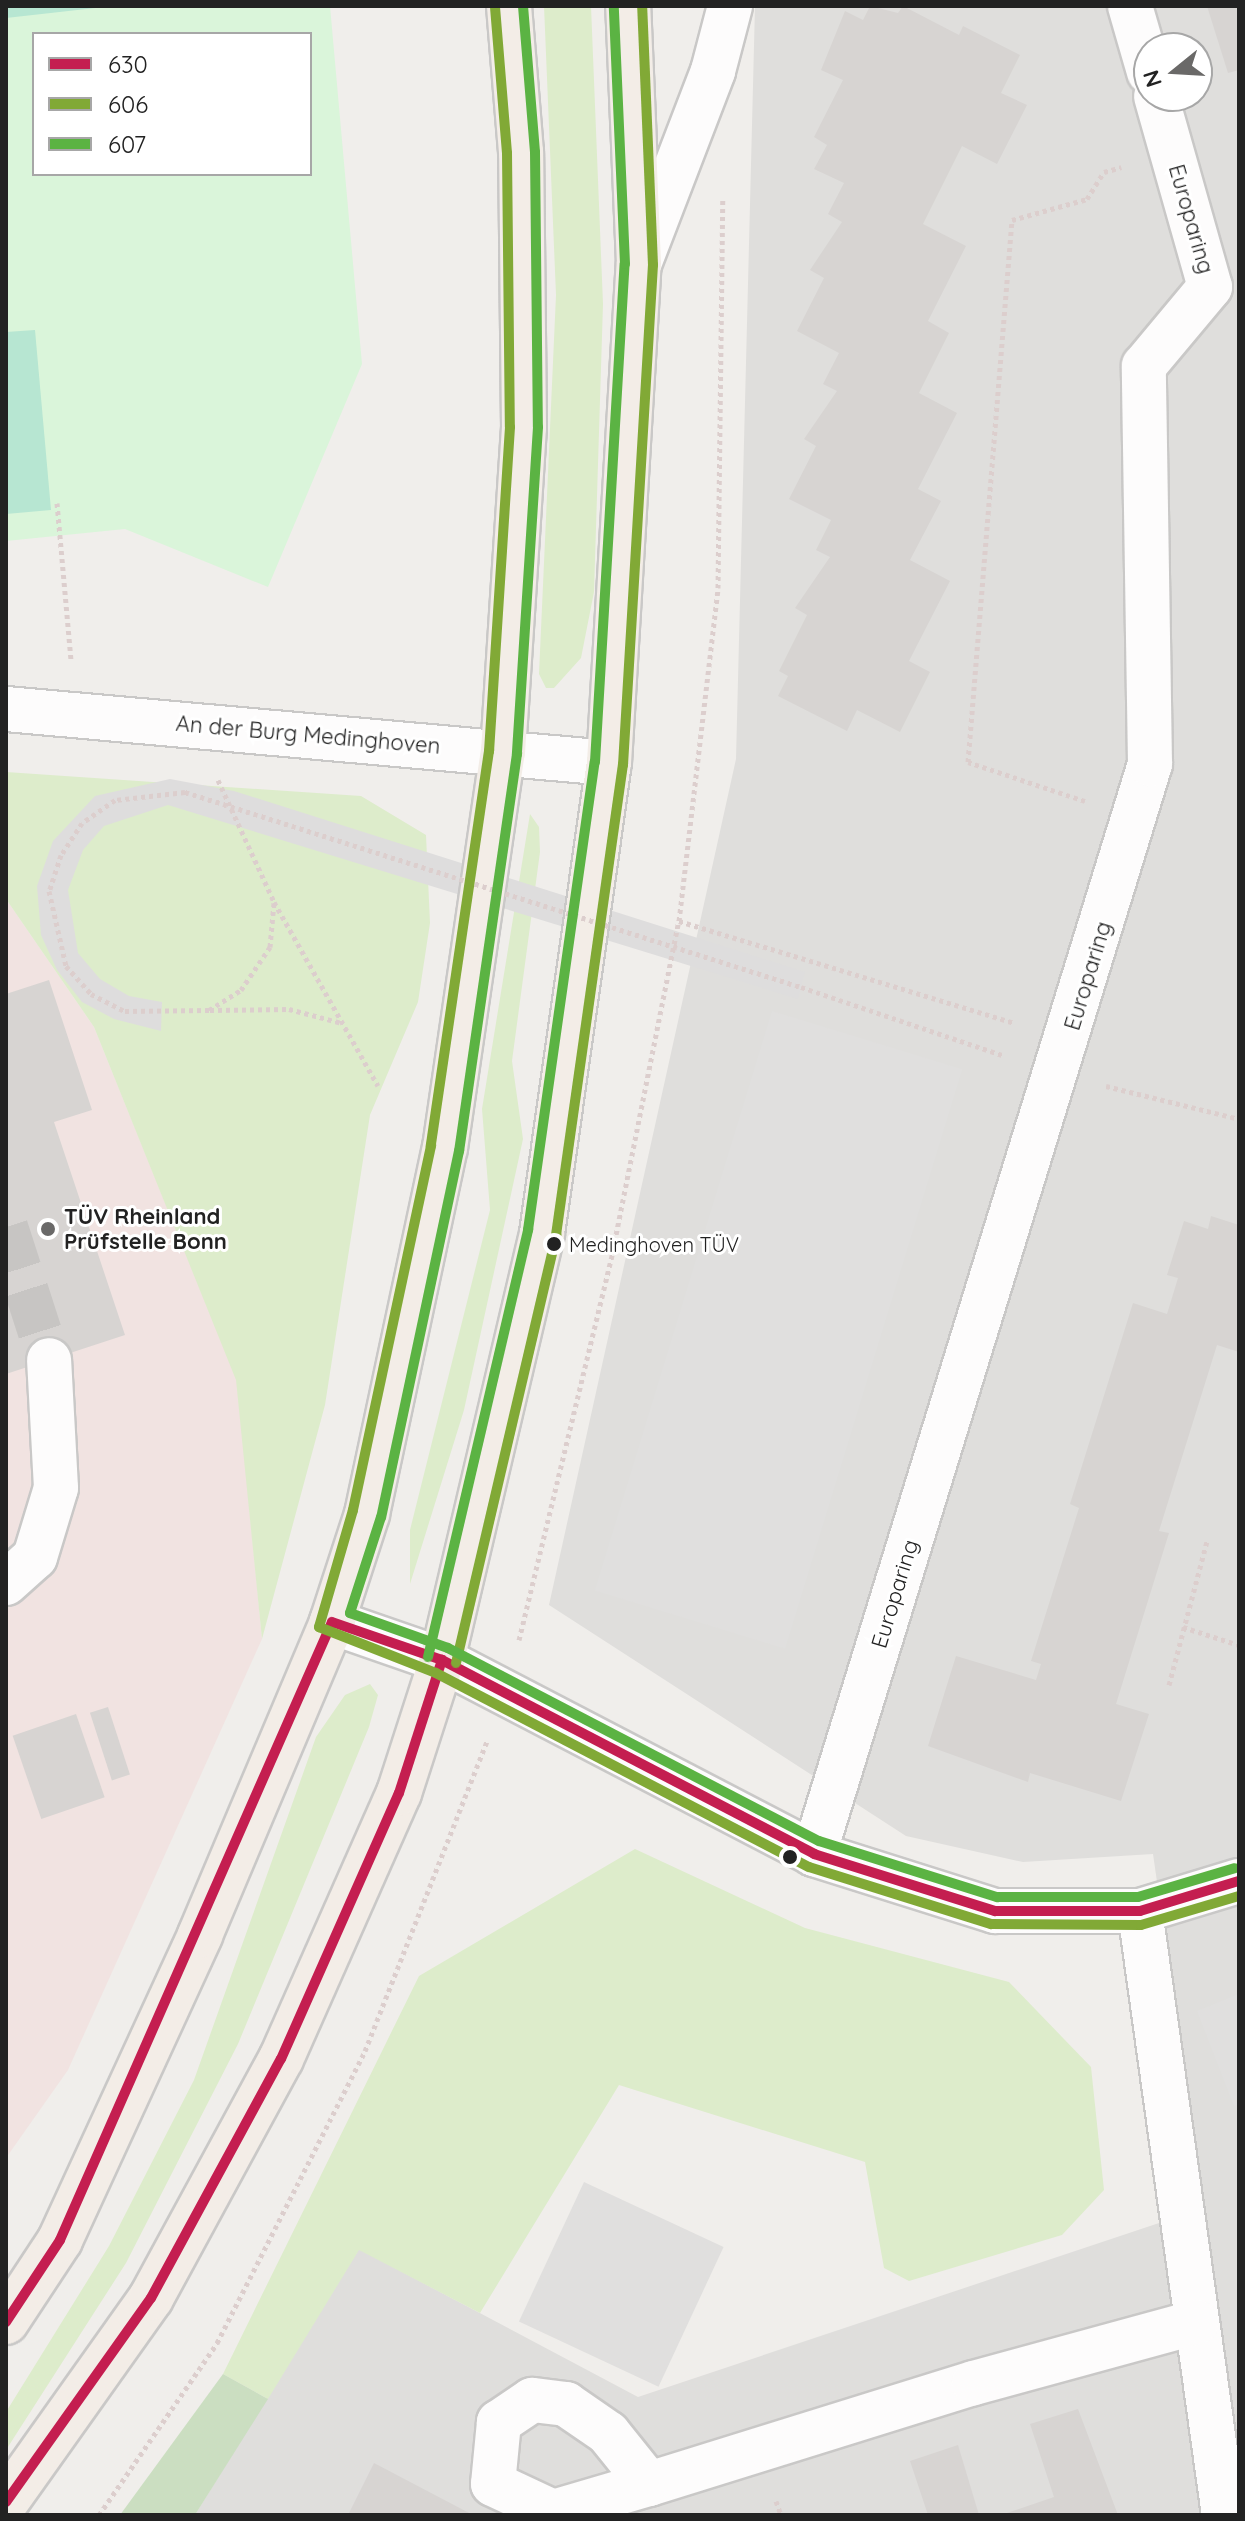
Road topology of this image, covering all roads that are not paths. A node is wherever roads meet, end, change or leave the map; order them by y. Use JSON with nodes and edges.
{"nodes":[{"id":1,"x":509,"y":6,"type":"edge"},
{"id":2,"x":628,"y":6,"type":"edge"},
{"id":3,"x":730,"y":6,"type":"edge"},
{"id":4,"x":1130,"y":6,"type":"edge"},
{"id":5,"x":1137,"y":32,"type":"edge"},
{"id":6,"x":1160,"y":112,"type":"edge"},
{"id":7,"x":639,"y":264,"type":"junction"},
{"id":8,"x":6,"y":709,"type":"edge"},
{"id":9,"x":503,"y":752,"type":"junction"},
{"id":10,"x":609,"y":763,"type":"junction"},
{"id":11,"x":49,"y":1360,"type":"tunnel mouth"},
{"id":12,"x":6,"y":1583,"type":"edge"},
{"id":13,"x":332,"y":1622,"type":"junction"},
{"id":14,"x":442,"y":1660,"type":"junction"},
{"id":15,"x":814,"y":1854,"type":"junction"},
{"id":16,"x":1239,"y":1881,"type":"edge"},
{"id":17,"x":1140,"y":1911,"type":"junction"},
{"id":18,"x":6,"y":2322,"type":"edge"},
{"id":19,"x":1197,"y":2322,"type":"junction"},
{"id":20,"x":649,"y":2484,"type":"junction"},
{"id":21,"x":6,"y":2502,"type":"edge"},
{"id":22,"x":1224,"y":2515,"type":"edge"}],
"edges":[{"from":1,"to":9,"type":"main road"},
{"from":2,"to":7,"type":"main road"},
{"from":3,"to":7,"type":"street"},
{"from":4,"to":5,"type":"street"},
{"from":6,"to":15,"type":"street","name":"Europaring"},
{"from":7,"to":10,"type":"main road"},
{"from":8,"to":9,"type":"street","name":"An der Burg Medinghoven"},
{"from":9,"to":10,"type":"street","name":"An der Burg Medinghoven"},
{"from":9,"to":13,"type":"main road"},
{"from":10,"to":14,"type":"main road"},
{"from":11,"to":12,"type":"street"},
{"from":13,"to":14,"type":"street"},
{"from":13,"to":18,"type":"main road"},
{"from":14,"to":15,"type":"street"},
{"from":14,"to":21,"type":"main road"},
{"from":15,"to":17,"type":"street"},
{"from":16,"to":17,"type":"street"},
{"from":17,"to":19,"type":"street"},
{"from":19,"to":20,"type":"street"},
{"from":19,"to":22,"type":"street"},
{"from":20,"to":20,"type":"street"}]}
